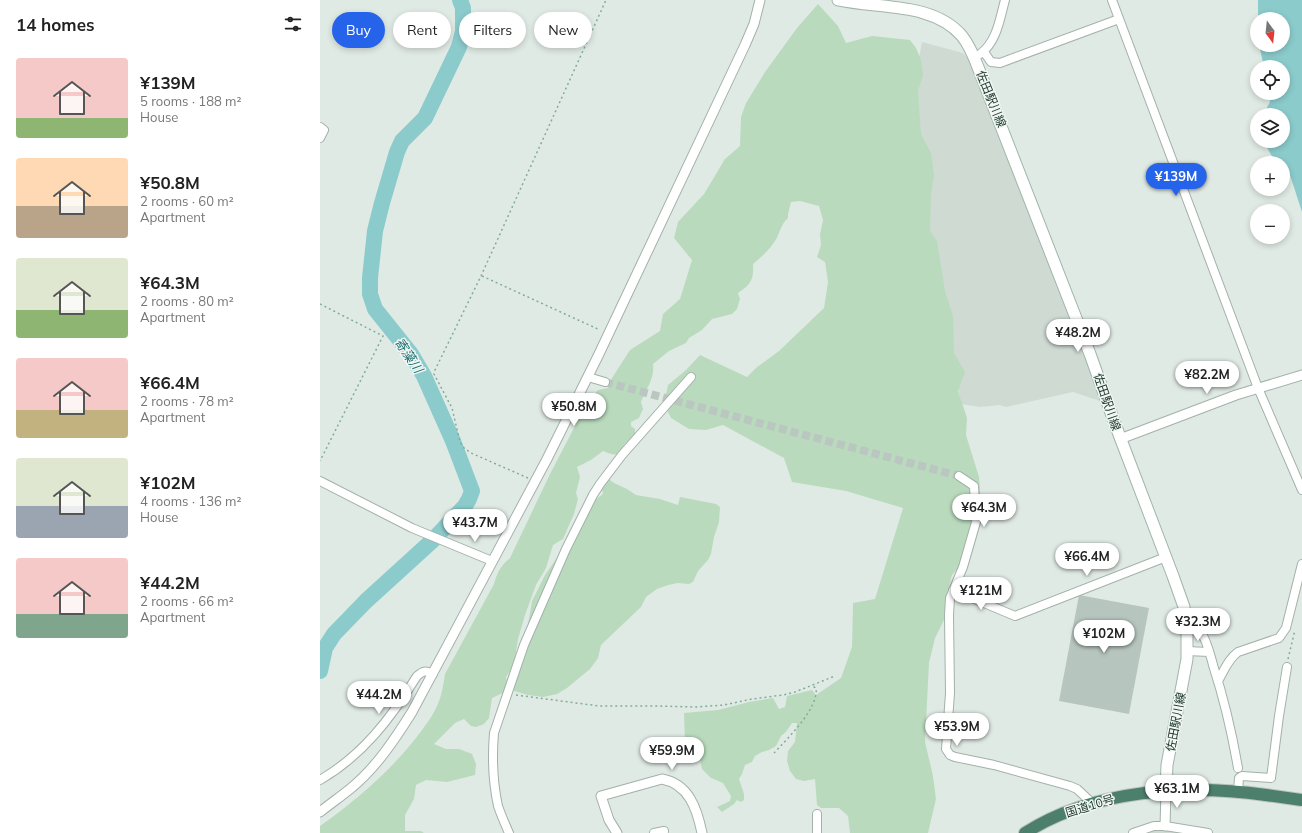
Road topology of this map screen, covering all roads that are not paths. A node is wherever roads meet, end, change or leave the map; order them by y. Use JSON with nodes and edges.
{"nodes":[{"id":1,"x":760,"y":0,"type":"edge"},
{"id":2,"x":838,"y":0,"type":"edge"},
{"id":3,"x":1005,"y":0,"type":"edge"},
{"id":4,"x":1112,"y":0,"type":"edge"},
{"id":5,"x":1119,"y":19,"type":"junction"},
{"id":6,"x":984,"y":52,"type":"junction"},
{"id":7,"x":974,"y":59,"type":"junction"},
{"id":8,"x":320,"y":127,"type":"edge"},
{"id":9,"x":320,"y":138,"type":"edge"},
{"id":10,"x":1302,"y":375,"type":"edge"},
{"id":11,"x":588,"y":377,"type":"junction"},
{"id":12,"x":691,"y":377,"type":"dead end"},
{"id":13,"x":605,"y":382,"type":"tunnel mouth"},
{"id":14,"x":1258,"y":388,"type":"junction"},
{"id":15,"x":1120,"y":439,"type":"junction"},
{"id":16,"x":960,"y":476,"type":"tunnel mouth"},
{"id":17,"x":320,"y":481,"type":"edge"},
{"id":18,"x":1302,"y":490,"type":"edge"},
{"id":19,"x":1166,"y":557,"type":"junction"},
{"id":20,"x":492,"y":561,"type":"junction"},
{"id":21,"x":1302,"y":564,"type":"edge"},
{"id":22,"x":953,"y":590,"type":"junction"},
{"id":23,"x":1186,"y":624,"type":"junction"},
{"id":24,"x":1187,"y":652,"type":"junction"},
{"id":25,"x":1209,"y":652,"type":"junction"},
{"id":26,"x":1287,"y":667,"type":"road end"},
{"id":27,"x":433,"y":674,"type":"junction"},
{"id":28,"x":1218,"y":681,"type":"junction"},
{"id":29,"x":1238,"y":768,"type":"dead end"},
{"id":30,"x":320,"y":780,"type":"edge"},
{"id":31,"x":1166,"y":791,"type":"junction"},
{"id":32,"x":1238,"y":791,"type":"junction"},
{"id":33,"x":1302,"y":800,"type":"edge"},
{"id":34,"x":1093,"y":804,"type":"junction"},
{"id":35,"x":320,"y":812,"type":"edge"},
{"id":36,"x":817,"y":814,"type":"dead end"},
{"id":37,"x":1165,"y":826,"type":"junction"},
{"id":38,"x":1147,"y":830,"type":"edge"},
{"id":39,"x":664,"y":831,"type":"dead end"},
{"id":40,"x":509,"y":833,"type":"edge"},
{"id":41,"x":617,"y":833,"type":"edge"},
{"id":42,"x":654,"y":833,"type":"edge"},
{"id":43,"x":702,"y":833,"type":"edge"},
{"id":44,"x":817,"y":833,"type":"edge"},
{"id":45,"x":1025,"y":833,"type":"edge"},
{"id":46,"x":1134,"y":833,"type":"edge"},
{"id":47,"x":1208,"y":833,"type":"edge"}],
"edges":[{"from":1,"to":11,"type":"street"},
{"from":2,"to":7,"type":"main road","name":"佐田駅川線"},
{"from":3,"to":6,"type":"street"},
{"from":4,"to":5,"type":"street"},
{"from":5,"to":6,"type":"street"},
{"from":5,"to":14,"type":"street"},
{"from":6,"to":7,"type":"street"},
{"from":7,"to":15,"type":"main road","name":"佐田駅川線"},
{"from":8,"to":9,"type":"street"},
{"from":10,"to":14,"type":"street"},
{"from":11,"to":13,"type":"street"},
{"from":11,"to":20,"type":"street"},
{"from":12,"to":40,"type":"street"},
{"from":14,"to":15,"type":"street"},
{"from":14,"to":18,"type":"street"},
{"from":15,"to":19,"type":"main road","name":"佐田駅川線"},
{"from":16,"to":22,"type":"street"},
{"from":17,"to":20,"type":"street"},
{"from":19,"to":22,"type":"street"},
{"from":19,"to":23,"type":"main road","name":"佐田駅川線"},
{"from":20,"to":27,"type":"street"},
{"from":21,"to":28,"type":"street"},
{"from":22,"to":34,"type":"street"},
{"from":23,"to":24,"type":"main road","name":"佐田駅川線"},
{"from":23,"to":25,"type":"street"},
{"from":24,"to":25,"type":"street"},
{"from":24,"to":31,"type":"main road","name":"佐田駅川線"},
{"from":25,"to":28,"type":"street"},
{"from":26,"to":32,"type":"street"},
{"from":27,"to":30,"type":"street"},
{"from":27,"to":35,"type":"street"},
{"from":28,"to":29,"type":"street"},
{"from":31,"to":32,"type":"highway","name":"国道10号"},
{"from":31,"to":34,"type":"highway","name":"国道10号"},
{"from":31,"to":37,"type":"street"},
{"from":32,"to":33,"type":"highway","name":"国道10号","bridge":true},
{"from":34,"to":45,"type":"highway","name":"国道10号"},
{"from":36,"to":44,"type":"street"},
{"from":37,"to":38,"type":"street"},
{"from":37,"to":47,"type":"street"},
{"from":38,"to":46,"type":"street"},
{"from":39,"to":42,"type":"street"},
{"from":41,"to":43,"type":"street"}]}
